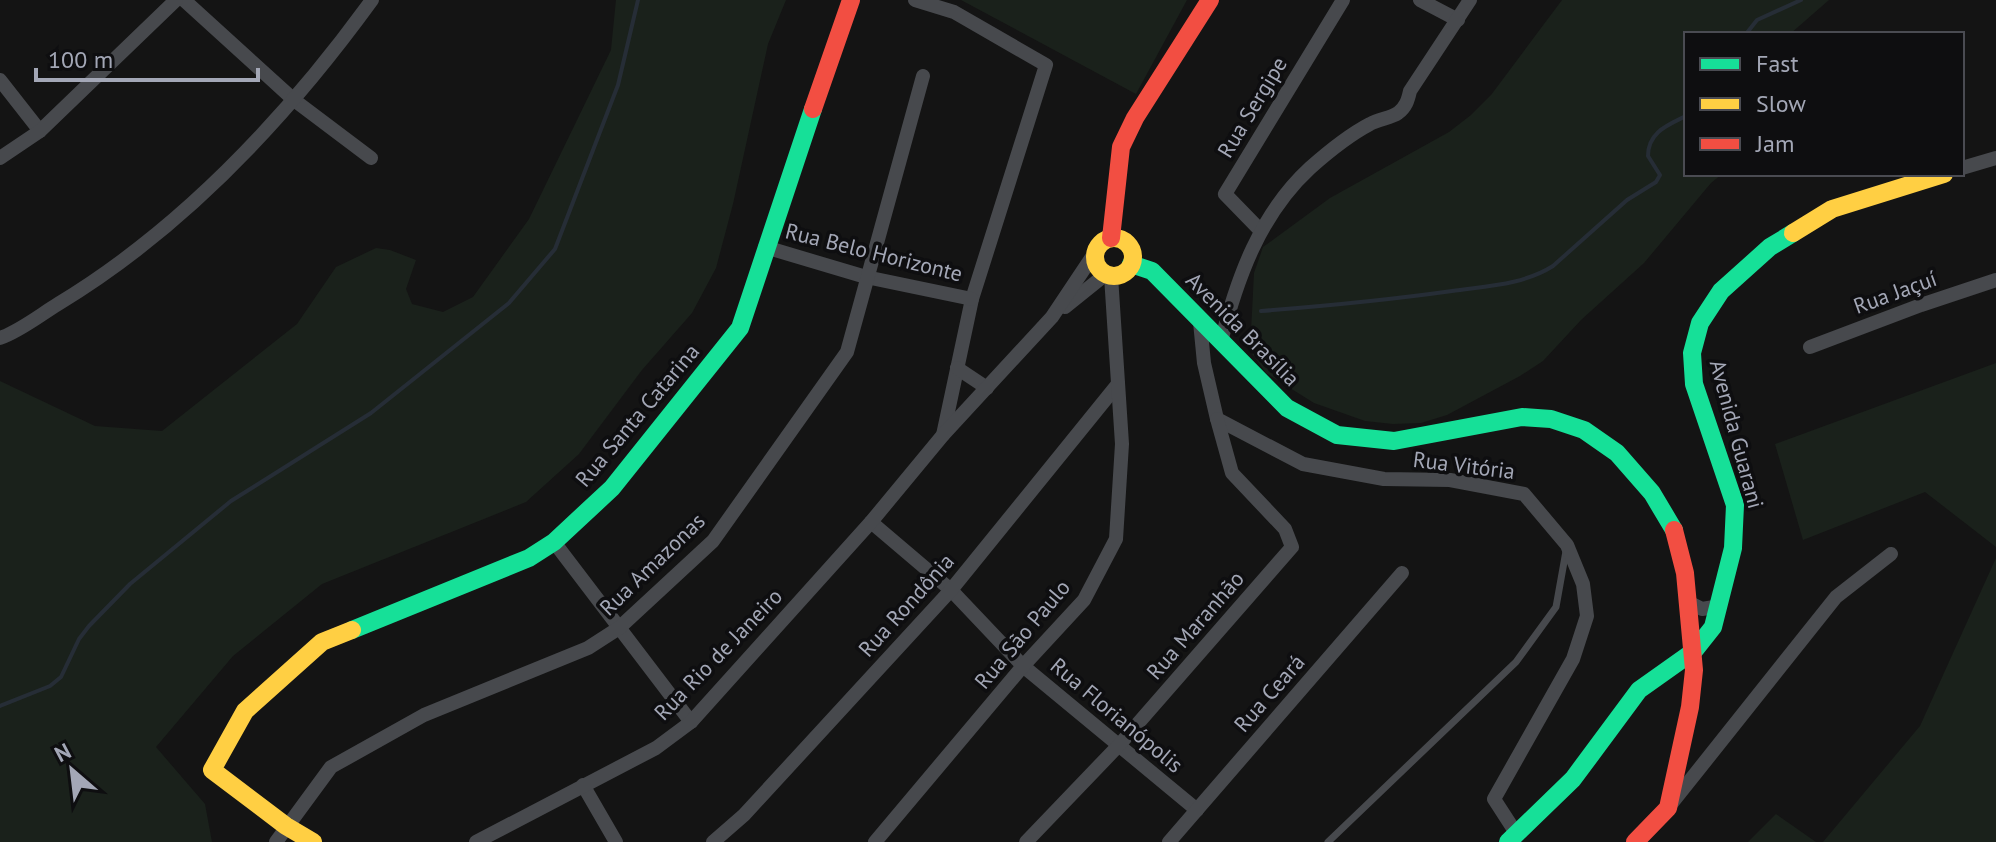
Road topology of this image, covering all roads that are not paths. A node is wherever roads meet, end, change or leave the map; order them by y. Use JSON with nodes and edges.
{"nodes":[{"id":1,"x":176,"y":0,"type":"edge"},
{"id":2,"x":184,"y":0,"type":"edge"},
{"id":3,"x":372,"y":0,"type":"edge"},
{"id":4,"x":851,"y":0,"type":"edge"},
{"id":5,"x":915,"y":0,"type":"edge"},
{"id":6,"x":1210,"y":0,"type":"edge"},
{"id":7,"x":1343,"y":0,"type":"edge"},
{"id":8,"x":1420,"y":0,"type":"edge"},
{"id":9,"x":1470,"y":0,"type":"edge"},
{"id":10,"x":1458,"y":20,"type":"junction"},
{"id":11,"x":923,"y":76,"type":"dead end"},
{"id":12,"x":0,"y":80,"type":"edge"},
{"id":13,"x":294,"y":100,"type":"junction"},
{"id":14,"x":40,"y":131,"type":"junction"},
{"id":15,"x":0,"y":158,"type":"edge"},
{"id":16,"x":371,"y":158,"type":"dead end"},
{"id":17,"x":1996,"y":158,"type":"edge"},
{"id":18,"x":1964,"y":167,"type":"edge"},
{"id":19,"x":1938,"y":176,"type":"edge"},
{"id":20,"x":1260,"y":230,"type":"junction"},
{"id":21,"x":1111,"y":238,"type":"junction"},
{"id":22,"x":765,"y":247,"type":"junction"},
{"id":23,"x":1096,"y":251,"type":"junction"},
{"id":24,"x":1131,"y":264,"type":"junction"},
{"id":25,"x":1109,"y":275,"type":"junction"},
{"id":26,"x":866,"y":277,"type":"junction"},
{"id":27,"x":1996,"y":280,"type":"edge"},
{"id":28,"x":972,"y":299,"type":"junction"},
{"id":29,"x":1052,"y":317,"type":"junction"},
{"id":30,"x":1200,"y":322,"type":"junction"},
{"id":31,"x":0,"y":338,"type":"edge"},
{"id":32,"x":1221,"y":342,"type":"junction"},
{"id":33,"x":1810,"y":347,"type":"dead end"},
{"id":34,"x":957,"y":368,"type":"junction"},
{"id":35,"x":1118,"y":384,"type":"junction"},
{"id":36,"x":987,"y":388,"type":"junction"},
{"id":37,"x":1217,"y":419,"type":"junction"},
{"id":38,"x":943,"y":435,"type":"junction"},
{"id":39,"x":871,"y":522,"type":"junction"},
{"id":40,"x":554,"y":542,"type":"junction"},
{"id":41,"x":1567,"y":545,"type":"junction"},
{"id":42,"x":1891,"y":554,"type":"dead end"},
{"id":43,"x":1402,"y":573,"type":"dead end"},
{"id":44,"x":951,"y":590,"type":"junction"},
{"id":45,"x":1688,"y":602,"type":"junction"},
{"id":46,"x":1720,"y":606,"type":"junction"},
{"id":47,"x":619,"y":628,"type":"junction"},
{"id":48,"x":1694,"y":651,"type":"junction"},
{"id":49,"x":1023,"y":666,"type":"junction"},
{"id":50,"x":691,"y":722,"type":"junction"},
{"id":51,"x":1120,"y":744,"type":"junction"},
{"id":52,"x":583,"y":785,"type":"junction"},
{"id":53,"x":1668,"y":808,"type":"junction"},
{"id":54,"x":1197,"y":810,"type":"junction"},
{"id":55,"x":286,"y":826,"type":"junction"},
{"id":56,"x":1512,"y":838,"type":"edge"},
{"id":57,"x":276,"y":842,"type":"edge"},
{"id":58,"x":313,"y":842,"type":"edge"},
{"id":59,"x":476,"y":842,"type":"edge"},
{"id":60,"x":616,"y":842,"type":"edge"},
{"id":61,"x":713,"y":842,"type":"edge"},
{"id":62,"x":875,"y":842,"type":"edge"},
{"id":63,"x":1026,"y":842,"type":"edge"},
{"id":64,"x":1169,"y":842,"type":"edge"},
{"id":65,"x":1328,"y":842,"type":"edge"},
{"id":66,"x":1635,"y":842,"type":"edge"}],
"edges":[{"from":1,"to":14,"type":"street"},
{"from":2,"to":13,"type":"street"},
{"from":3,"to":13,"type":"street"},
{"from":4,"to":22,"type":"street","name":"Rua Santa Catarina"},
{"from":5,"to":28,"type":"street","name":"Rua Rio de Janeiro"},
{"from":6,"to":21,"type":"street"},
{"from":7,"to":20,"type":"street","name":"Rua Sergipe"},
{"from":8,"to":10,"type":"street"},
{"from":9,"to":10,"type":"street"},
{"from":10,"to":20,"type":"street"},
{"from":11,"to":26,"type":"street","name":"Rua Amazonas"},
{"from":12,"to":14,"type":"street"},
{"from":13,"to":16,"type":"street"},
{"from":13,"to":31,"type":"street"},
{"from":14,"to":15,"type":"street"},
{"from":17,"to":18,"type":"street"},
{"from":19,"to":46,"type":"street","name":"Avenida Guarani"},
{"from":20,"to":32,"type":"street"},
{"from":21,"to":23,"type":"street"},
{"from":21,"to":24,"type":"street"},
{"from":22,"to":26,"type":"street","name":"Rua Belo Horizonte"},
{"from":22,"to":40,"type":"street","name":"Rua Santa Catarina"},
{"from":23,"to":25,"type":"street"},
{"from":23,"to":29,"type":"street","name":"Rua Rio de Janeiro"},
{"from":24,"to":25,"type":"street"},
{"from":24,"to":30,"type":"street","name":"Avenida Brasília"},
{"from":25,"to":29,"type":"street","name":"Rua Rio de Janeiro"},
{"from":25,"to":35,"type":"street","name":"Rua São Paulo"},
{"from":26,"to":28,"type":"street","name":"Rua Belo Horizonte"},
{"from":26,"to":47,"type":"street","name":"Rua Amazonas"},
{"from":27,"to":33,"type":"street","name":"Rua Jaçuí"},
{"from":28,"to":34,"type":"street","name":"Rua Rio de Janeiro"},
{"from":29,"to":36,"type":"street","name":"Rua Rio de Janeiro"},
{"from":30,"to":32,"type":"street","name":"Avenida Brasília"},
{"from":30,"to":37,"type":"street"},
{"from":32,"to":45,"type":"street","name":"Avenida Brasília"},
{"from":34,"to":36,"type":"street"},
{"from":34,"to":38,"type":"street","name":"Rua Rio de Janeiro"},
{"from":35,"to":44,"type":"street","name":"Rua Rondônia"},
{"from":35,"to":49,"type":"street","name":"Rua São Paulo"},
{"from":36,"to":38,"type":"street","name":"Rua Rio de Janeiro"},
{"from":37,"to":41,"type":"street","name":"Rua Vitória"},
{"from":37,"to":51,"type":"street","name":"Rua Maranhão"},
{"from":38,"to":39,"type":"street","name":"Rua Rio de Janeiro"},
{"from":39,"to":44,"type":"street","name":"Rua Florianópolis"},
{"from":39,"to":50,"type":"street","name":"Rua Rio de Janeiro"},
{"from":40,"to":47,"type":"street"},
{"from":40,"to":55,"type":"street","name":"Rua Santa Catarina"},
{"from":41,"to":56,"type":"street","name":"Rua Vitória"},
{"from":41,"to":65,"type":"lane"},
{"from":42,"to":53,"type":"street"},
{"from":43,"to":54,"type":"street","name":"Rua Ceará"},
{"from":44,"to":49,"type":"street","name":"Rua Florianópolis"},
{"from":44,"to":61,"type":"street","name":"Rua Rondônia"},
{"from":45,"to":46,"type":"street"},
{"from":45,"to":48,"type":"street","name":"Avenida Brasília"},
{"from":46,"to":48,"type":"street","name":"Avenida Guarani"},
{"from":47,"to":50,"type":"street"},
{"from":47,"to":55,"type":"street","name":"Rua Amazonas"},
{"from":48,"to":53,"type":"street","name":"Avenida Brasília"},
{"from":48,"to":56,"type":"street"},
{"from":49,"to":51,"type":"street","name":"Rua Florianópolis"},
{"from":49,"to":62,"type":"street","name":"Rua São Paulo"},
{"from":50,"to":52,"type":"street","name":"Rua Rio de Janeiro"},
{"from":51,"to":54,"type":"street","name":"Rua Florianópolis"},
{"from":51,"to":63,"type":"street","name":"Rua Maranhão"},
{"from":52,"to":59,"type":"street","name":"Rua Rio de Janeiro"},
{"from":52,"to":60,"type":"street"},
{"from":53,"to":66,"type":"street"},
{"from":54,"to":64,"type":"street","name":"Rua Ceará"},
{"from":55,"to":57,"type":"street","name":"Rua Amazonas"},
{"from":55,"to":58,"type":"street"}]}
